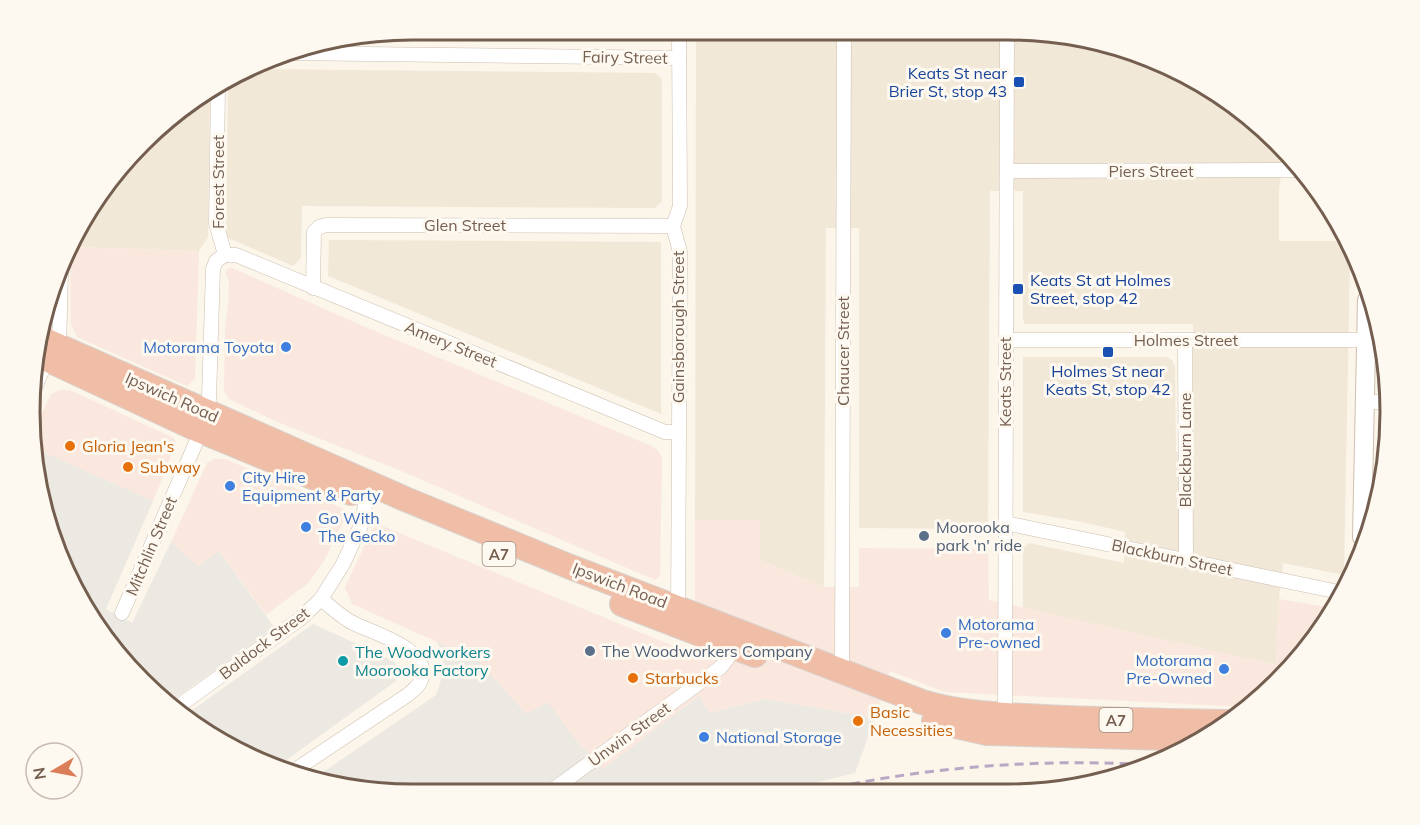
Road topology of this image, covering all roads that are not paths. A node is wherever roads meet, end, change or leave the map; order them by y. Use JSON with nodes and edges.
{"nodes":[{"id":1,"x":679,"y":40,"type":"edge"},
{"id":2,"x":844,"y":40,"type":"edge"},
{"id":3,"x":1007,"y":40,"type":"edge"},
{"id":4,"x":315,"y":53,"type":"edge"},
{"id":5,"x":679,"y":58,"type":"junction"},
{"id":6,"x":218,"y":95,"type":"edge"},
{"id":7,"x":1290,"y":170,"type":"edge"},
{"id":8,"x":1007,"y":171,"type":"junction"},
{"id":9,"x":673,"y":226,"type":"junction"},
{"id":10,"x":225,"y":255,"type":"junction"},
{"id":11,"x":313,"y":288,"type":"junction"},
{"id":12,"x":1367,"y":316,"type":"edge"},
{"id":13,"x":1006,"y":340,"type":"junction"},
{"id":14,"x":1185,"y":340,"type":"junction"},
{"id":15,"x":1367,"y":340,"type":"junction"},
{"id":16,"x":46,"y":350,"type":"edge"},
{"id":17,"x":1374,"y":402,"type":"edge"},
{"id":18,"x":204,"y":422,"type":"junction"},
{"id":19,"x":678,"y":432,"type":"junction"},
{"id":20,"x":366,"y":500,"type":"junction"},
{"id":21,"x":1365,"y":516,"type":"edge"},
{"id":22,"x":1005,"y":523,"type":"junction"},
{"id":23,"x":1186,"y":560,"type":"junction"},
{"id":24,"x":1334,"y":591,"type":"edge"},
{"id":25,"x":321,"y":599,"type":"junction"},
{"id":26,"x":122,"y":613,"type":"dead end"},
{"id":27,"x":677,"y":616,"type":"junction"},
{"id":28,"x":735,"y":648,"type":"junction"},
{"id":29,"x":842,"y":672,"type":"junction"},
{"id":30,"x":181,"y":704,"type":"edge"},
{"id":31,"x":1214,"y":722,"type":"edge"},
{"id":32,"x":1005,"y":724,"type":"junction"},
{"id":33,"x":1188,"y":738,"type":"edge"},
{"id":34,"x":300,"y":767,"type":"edge"},
{"id":35,"x":561,"y":784,"type":"edge"}],
"edges":[{"from":1,"to":5,"type":"street","name":"Gainsborough Street"},
{"from":2,"to":29,"type":"street","name":"Chaucer Street"},
{"from":3,"to":8,"type":"street","name":"Keats Street"},
{"from":4,"to":5,"type":"street","name":"Fairy Street"},
{"from":5,"to":9,"type":"street","name":"Gainsborough Street"},
{"from":6,"to":10,"type":"street","name":"Forest Street"},
{"from":7,"to":8,"type":"street","name":"Piers Street"},
{"from":8,"to":13,"type":"street","name":"Keats Street"},
{"from":9,"to":11,"type":"street","name":"Glen Street"},
{"from":9,"to":19,"type":"street","name":"Gainsborough Street"},
{"from":10,"to":11,"type":"street","name":"Amery Street"},
{"from":10,"to":18,"type":"street"},
{"from":11,"to":19,"type":"street","name":"Amery Street"},
{"from":12,"to":15,"type":"street"},
{"from":13,"to":14,"type":"street","name":"Holmes Street"},
{"from":13,"to":22,"type":"street","name":"Keats Street"},
{"from":14,"to":15,"type":"street","name":"Holmes Street"},
{"from":14,"to":23,"type":"street","name":"Blackburn Lane"},
{"from":15,"to":17,"type":"street"},
{"from":16,"to":18,"type":"highway","name":"Ipswich Road","number":"A7"},
{"from":17,"to":21,"type":"street"},
{"from":18,"to":20,"type":"highway","name":"Ipswich Road","number":"A7"},
{"from":18,"to":26,"type":"street","name":"Mitchlin Street"},
{"from":18,"to":27,"type":"highway","name":"Ipswich Road","number":"A7"},
{"from":19,"to":27,"type":"street","name":"Gainsborough Street"},
{"from":20,"to":25,"type":"street","name":"Baldock Street"},
{"from":20,"to":27,"type":"highway","name":"Ipswich Road","number":"A7"},
{"from":22,"to":23,"type":"street","name":"Blackburn Street"},
{"from":22,"to":32,"type":"street","name":"Keats Street"},
{"from":23,"to":24,"type":"street","name":"Blackburn Street"},
{"from":25,"to":30,"type":"street","name":"Baldock Street"},
{"from":25,"to":34,"type":"street"},
{"from":27,"to":28,"type":"highway","name":"Ipswich Road","number":"A7"},
{"from":27,"to":29,"type":"highway","name":"Ipswich Road","number":"A7"},
{"from":28,"to":32,"type":"highway","name":"Ipswich Road","number":"A7"},
{"from":28,"to":35,"type":"street","name":"Unwin Street"},
{"from":29,"to":32,"type":"highway","name":"Ipswich Road","number":"A7"},
{"from":31,"to":32,"type":"highway","name":"Ipswich Road","number":"A7"},
{"from":32,"to":33,"type":"highway","name":"Ipswich Road","number":"A7"}]}
